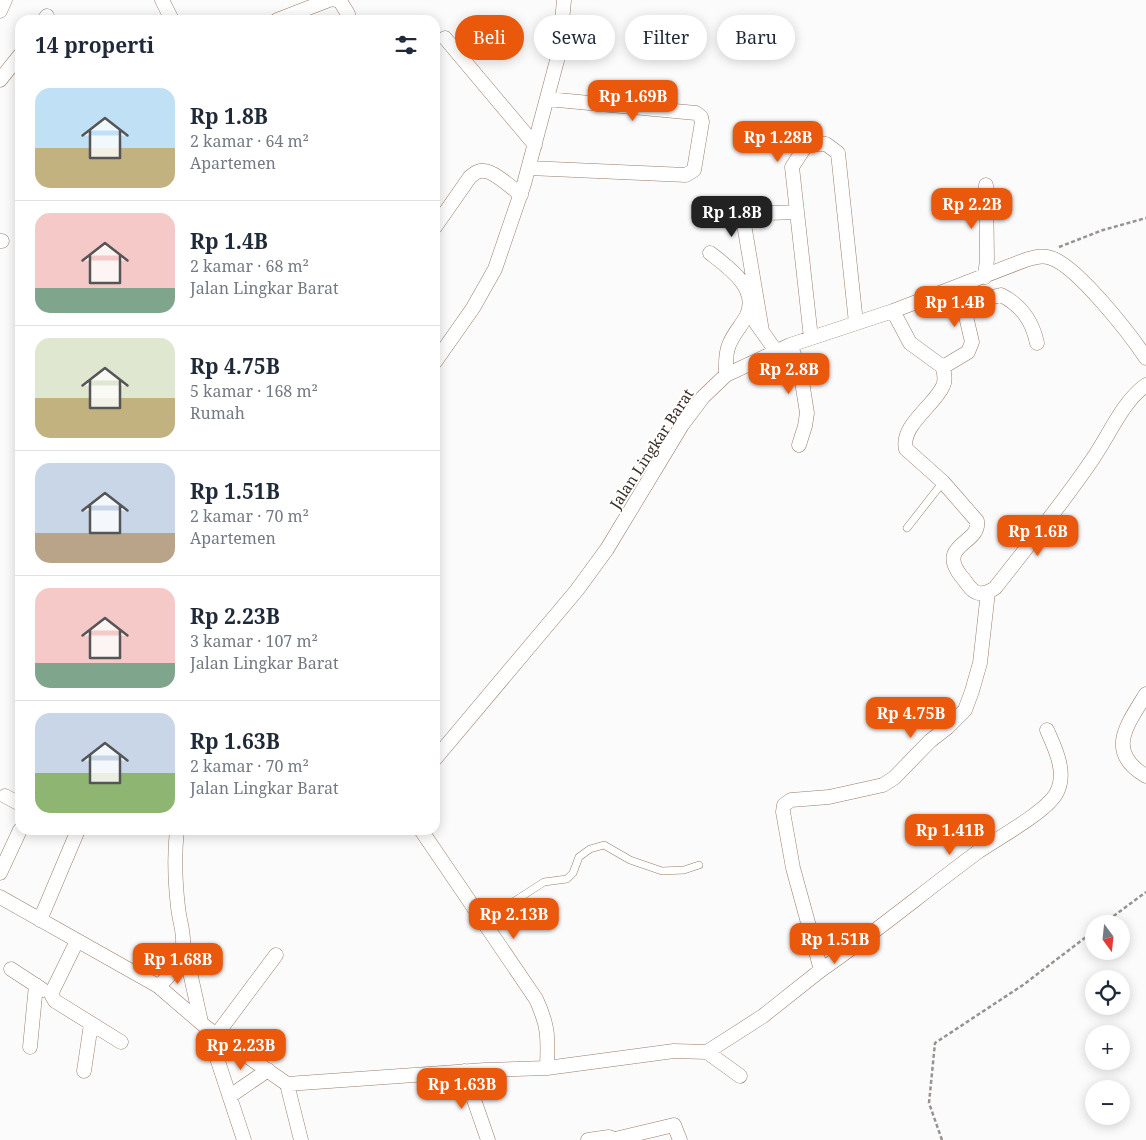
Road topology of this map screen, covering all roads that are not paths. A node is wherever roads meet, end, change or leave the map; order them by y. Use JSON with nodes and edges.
{"nodes":[{"id":1,"x":5,"y":0,"type":"edge"},
{"id":2,"x":162,"y":0,"type":"edge"},
{"id":3,"x":329,"y":0,"type":"edge"},
{"id":4,"x":336,"y":0,"type":"edge"},
{"id":5,"x":564,"y":0,"type":"edge"},
{"id":6,"x":0,"y":11,"type":"edge"},
{"id":7,"x":348,"y":14,"type":"dead end"},
{"id":8,"x":170,"y":15,"type":"edge"},
{"id":9,"x":291,"y":15,"type":"edge"},
{"id":10,"x":445,"y":38,"type":"dead end"},
{"id":11,"x":15,"y":61,"type":"edge"},
{"id":12,"x":0,"y":80,"type":"edge"},
{"id":13,"x":547,"y":98,"type":"junction"},
{"id":14,"x":535,"y":145,"type":"junction"},
{"id":15,"x":529,"y":168,"type":"junction"},
{"id":16,"x":986,"y":185,"type":"dead end"},
{"id":17,"x":521,"y":195,"type":"junction"},
{"id":18,"x":797,"y":212,"type":"junction"},
{"id":19,"x":440,"y":220,"type":"edge"},
{"id":20,"x":710,"y":253,"type":"dead end"},
{"id":21,"x":985,"y":277,"type":"junction"},
{"id":22,"x":959,"y":287,"type":"junction"},
{"id":23,"x":964,"y":304,"type":"junction"},
{"id":24,"x":894,"y":311,"type":"junction"},
{"id":25,"x":747,"y":313,"type":"junction"},
{"id":26,"x":856,"y":323,"type":"junction"},
{"id":27,"x":762,"y":331,"type":"junction"},
{"id":28,"x":811,"y":338,"type":"junction"},
{"id":29,"x":1037,"y":343,"type":"dead end"},
{"id":30,"x":790,"y":345,"type":"junction"},
{"id":31,"x":776,"y":351,"type":"junction"},
{"id":32,"x":440,"y":355,"type":"edge"},
{"id":33,"x":1146,"y":358,"type":"edge"},
{"id":34,"x":943,"y":367,"type":"junction"},
{"id":35,"x":726,"y":375,"type":"junction"},
{"id":36,"x":1146,"y":385,"type":"edge"},
{"id":37,"x":799,"y":445,"type":"dead end"},
{"id":38,"x":943,"y":482,"type":"junction"},
{"id":39,"x":907,"y":528,"type":"dead end"},
{"id":40,"x":988,"y":592,"type":"junction"},
{"id":41,"x":1146,"y":694,"type":"edge"},
{"id":42,"x":1046,"y":730,"type":"dead end"},
{"id":43,"x":440,"y":753,"type":"edge"},
{"id":44,"x":1146,"y":776,"type":"edge"},
{"id":45,"x":5,"y":796,"type":"dead end"},
{"id":46,"x":15,"y":801,"type":"edge"},
{"id":47,"x":18,"y":835,"type":"edge"},
{"id":48,"x":73,"y":835,"type":"edge"},
{"id":49,"x":177,"y":835,"type":"edge"},
{"id":50,"x":424,"y":835,"type":"edge"},
{"id":51,"x":699,"y":865,"type":"dead end"},
{"id":52,"x":0,"y":873,"type":"edge"},
{"id":53,"x":0,"y":898,"type":"edge"},
{"id":54,"x":482,"y":918,"type":"junction"},
{"id":55,"x":40,"y":920,"type":"junction"},
{"id":56,"x":77,"y":941,"type":"junction"},
{"id":57,"x":183,"y":942,"type":"junction"},
{"id":58,"x":276,"y":955,"type":"dead end"},
{"id":59,"x":11,"y":969,"type":"dead end"},
{"id":60,"x":821,"y":970,"type":"junction"},
{"id":61,"x":36,"y":986,"type":"junction"},
{"id":62,"x":158,"y":986,"type":"junction"},
{"id":63,"x":52,"y":996,"type":"junction"},
{"id":64,"x":91,"y":1024,"type":"junction"},
{"id":65,"x":208,"y":1028,"type":"junction"},
{"id":66,"x":121,"y":1042,"type":"dead end"},
{"id":67,"x":30,"y":1046,"type":"dead end"},
{"id":68,"x":707,"y":1052,"type":"junction"},
{"id":69,"x":547,"y":1068,"type":"junction"},
{"id":70,"x":268,"y":1070,"type":"junction"},
{"id":71,"x":84,"y":1071,"type":"dead end"},
{"id":72,"x":464,"y":1071,"type":"junction"},
{"id":73,"x":740,"y":1076,"type":"dead end"},
{"id":74,"x":287,"y":1084,"type":"junction"},
{"id":75,"x":230,"y":1096,"type":"junction"},
{"id":76,"x":244,"y":1140,"type":"edge"},
{"id":77,"x":302,"y":1140,"type":"edge"},
{"id":78,"x":488,"y":1140,"type":"edge"},
{"id":79,"x":588,"y":1140,"type":"edge"},
{"id":80,"x":615,"y":1140,"type":"edge"},
{"id":81,"x":680,"y":1140,"type":"edge"}],
"edges":[{"from":1,"to":6,"type":"street"},
{"from":2,"to":8,"type":"street"},
{"from":3,"to":9,"type":"street"},
{"from":4,"to":7,"type":"street"},
{"from":5,"to":13,"type":"street"},
{"from":10,"to":14,"type":"street"},
{"from":11,"to":12,"type":"street"},
{"from":13,"to":14,"type":"street"},
{"from":13,"to":15,"type":"street"},
{"from":14,"to":15,"type":"street"},
{"from":15,"to":17,"type":"street"},
{"from":16,"to":21,"type":"street"},
{"from":17,"to":19,"type":"street"},
{"from":17,"to":32,"type":"street"},
{"from":18,"to":26,"type":"street"},
{"from":18,"to":27,"type":"street"},
{"from":18,"to":28,"type":"street"},
{"from":20,"to":25,"type":"street"},
{"from":21,"to":22,"type":"street","name":"Jalan Lingkar Barat"},
{"from":21,"to":33,"type":"street","name":"Jalan Lingkar Barat"},
{"from":22,"to":23,"type":"street"},
{"from":22,"to":24,"type":"street","name":"Jalan Lingkar Barat"},
{"from":23,"to":29,"type":"street"},
{"from":23,"to":34,"type":"street"},
{"from":24,"to":26,"type":"street","name":"Jalan Lingkar Barat"},
{"from":24,"to":34,"type":"street"},
{"from":25,"to":27,"type":"street"},
{"from":25,"to":35,"type":"street"},
{"from":26,"to":28,"type":"street","name":"Jalan Lingkar Barat"},
{"from":27,"to":31,"type":"street"},
{"from":28,"to":30,"type":"street","name":"Jalan Lingkar Barat"},
{"from":30,"to":31,"type":"street","name":"Jalan Lingkar Barat"},
{"from":30,"to":37,"type":"street"},
{"from":31,"to":35,"type":"street","name":"Jalan Lingkar Barat"},
{"from":34,"to":38,"type":"street"},
{"from":35,"to":43,"type":"street","name":"Jalan Lingkar Barat"},
{"from":36,"to":40,"type":"street"},
{"from":38,"to":39,"type":"lane"},
{"from":38,"to":40,"type":"street"},
{"from":40,"to":60,"type":"street"},
{"from":41,"to":44,"type":"street"},
{"from":42,"to":60,"type":"street"},
{"from":45,"to":46,"type":"street"},
{"from":47,"to":52,"type":"street"},
{"from":48,"to":55,"type":"street"},
{"from":49,"to":57,"type":"street"},
{"from":50,"to":54,"type":"street"},
{"from":51,"to":54,"type":"lane"},
{"from":53,"to":55,"type":"street"},
{"from":54,"to":69,"type":"street"},
{"from":55,"to":56,"type":"street"},
{"from":56,"to":62,"type":"street"},
{"from":56,"to":63,"type":"street"},
{"from":57,"to":62,"type":"street"},
{"from":57,"to":65,"type":"street"},
{"from":58,"to":65,"type":"street"},
{"from":59,"to":61,"type":"street"},
{"from":60,"to":68,"type":"street"},
{"from":61,"to":63,"type":"street"},
{"from":61,"to":67,"type":"street"},
{"from":62,"to":65,"type":"street"},
{"from":63,"to":64,"type":"street"},
{"from":64,"to":66,"type":"street"},
{"from":64,"to":71,"type":"street"},
{"from":65,"to":70,"type":"street"},
{"from":65,"to":75,"type":"street"},
{"from":68,"to":69,"type":"street"},
{"from":68,"to":73,"type":"street"},
{"from":69,"to":72,"type":"street"},
{"from":70,"to":74,"type":"street"},
{"from":70,"to":75,"type":"street"},
{"from":72,"to":74,"type":"street"},
{"from":72,"to":78,"type":"street"},
{"from":74,"to":77,"type":"street"},
{"from":75,"to":76,"type":"street"},
{"from":79,"to":80,"type":"street"},
{"from":80,"to":81,"type":"street"}]}
